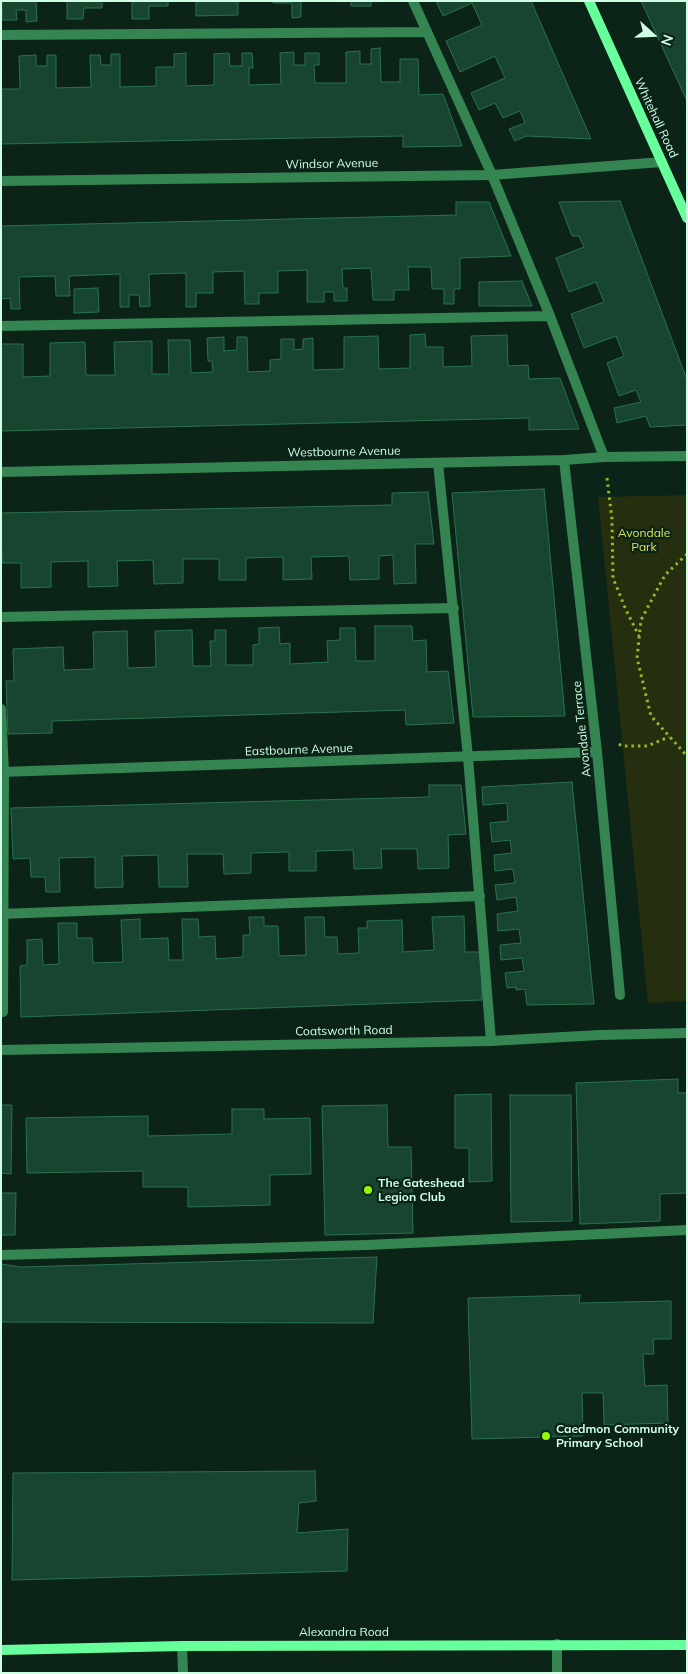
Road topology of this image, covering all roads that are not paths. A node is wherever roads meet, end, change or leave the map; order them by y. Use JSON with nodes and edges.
{"nodes":[{"id":1,"x":414,"y":1,"type":"edge"},
{"id":2,"x":588,"y":1,"type":"edge"},
{"id":3,"x":427,"y":32,"type":"junction"},
{"id":4,"x":1,"y":35,"type":"edge"},
{"id":5,"x":662,"y":162,"type":"junction"},
{"id":6,"x":492,"y":175,"type":"junction"},
{"id":7,"x":1,"y":181,"type":"edge"},
{"id":8,"x":687,"y":218,"type":"edge"},
{"id":9,"x":550,"y":316,"type":"junction"},
{"id":10,"x":1,"y":326,"type":"edge"},
{"id":11,"x":687,"y":456,"type":"edge"},
{"id":12,"x":604,"y":457,"type":"junction"},
{"id":13,"x":564,"y":460,"type":"junction"},
{"id":14,"x":438,"y":463,"type":"junction"},
{"id":15,"x":1,"y":472,"type":"edge"},
{"id":16,"x":454,"y":608,"type":"junction"},
{"id":17,"x":1,"y":617,"type":"edge"},
{"id":18,"x":1,"y":709,"type":"edge"},
{"id":19,"x":597,"y":752,"type":"junction"},
{"id":20,"x":468,"y":757,"type":"junction"},
{"id":21,"x":3,"y":772,"type":"edge"},
{"id":22,"x":480,"y":896,"type":"junction"},
{"id":23,"x":2,"y":914,"type":"edge"},
{"id":24,"x":620,"y":996,"type":"dead end"},
{"id":25,"x":3,"y":1012,"type":"dead end"},
{"id":26,"x":687,"y":1033,"type":"edge"},
{"id":27,"x":491,"y":1041,"type":"junction"},
{"id":28,"x":1,"y":1050,"type":"edge"},
{"id":29,"x":687,"y":1230,"type":"edge"},
{"id":30,"x":1,"y":1255,"type":"edge"},
{"id":31,"x":557,"y":1644,"type":"junction"},
{"id":32,"x":687,"y":1645,"type":"edge"},
{"id":33,"x":182,"y":1646,"type":"junction"},
{"id":34,"x":1,"y":1650,"type":"edge"},
{"id":35,"x":183,"y":1673,"type":"edge"},
{"id":36,"x":556,"y":1673,"type":"edge"}],
"edges":[{"from":1,"to":3,"type":"street"},
{"from":2,"to":5,"type":"street","name":"Whitehall Road"},
{"from":3,"to":4,"type":"street"},
{"from":3,"to":6,"type":"street"},
{"from":5,"to":6,"type":"street","name":"Windsor Avenue"},
{"from":5,"to":8,"type":"street","name":"Whitehall Road"},
{"from":6,"to":7,"type":"street","name":"Windsor Avenue"},
{"from":6,"to":9,"type":"street"},
{"from":9,"to":10,"type":"street"},
{"from":9,"to":12,"type":"street"},
{"from":11,"to":12,"type":"street","name":"Westbourne Avenue"},
{"from":12,"to":13,"type":"street","name":"Westbourne Avenue"},
{"from":13,"to":14,"type":"street","name":"Westbourne Avenue"},
{"from":13,"to":19,"type":"street","name":"Avondale Terrace"},
{"from":14,"to":15,"type":"street","name":"Westbourne Avenue"},
{"from":14,"to":16,"type":"street"},
{"from":16,"to":17,"type":"street"},
{"from":16,"to":20,"type":"street"},
{"from":18,"to":21,"type":"street"},
{"from":19,"to":20,"type":"street","name":"Eastbourne Avenue"},
{"from":19,"to":24,"type":"street","name":"Avondale Terrace"},
{"from":20,"to":21,"type":"street","name":"Eastbourne Avenue"},
{"from":20,"to":22,"type":"street"},
{"from":21,"to":23,"type":"street"},
{"from":22,"to":23,"type":"street"},
{"from":22,"to":27,"type":"street"},
{"from":23,"to":25,"type":"street"},
{"from":26,"to":27,"type":"street","name":"Coatsworth Road"},
{"from":27,"to":28,"type":"street","name":"Coatsworth Road"},
{"from":29,"to":30,"type":"street"},
{"from":31,"to":32,"type":"street","name":"Alexandra Road"},
{"from":31,"to":33,"type":"street","name":"Alexandra Road"},
{"from":31,"to":36,"type":"street"},
{"from":33,"to":34,"type":"street","name":"Alexandra Road"},
{"from":33,"to":35,"type":"street"}]}
